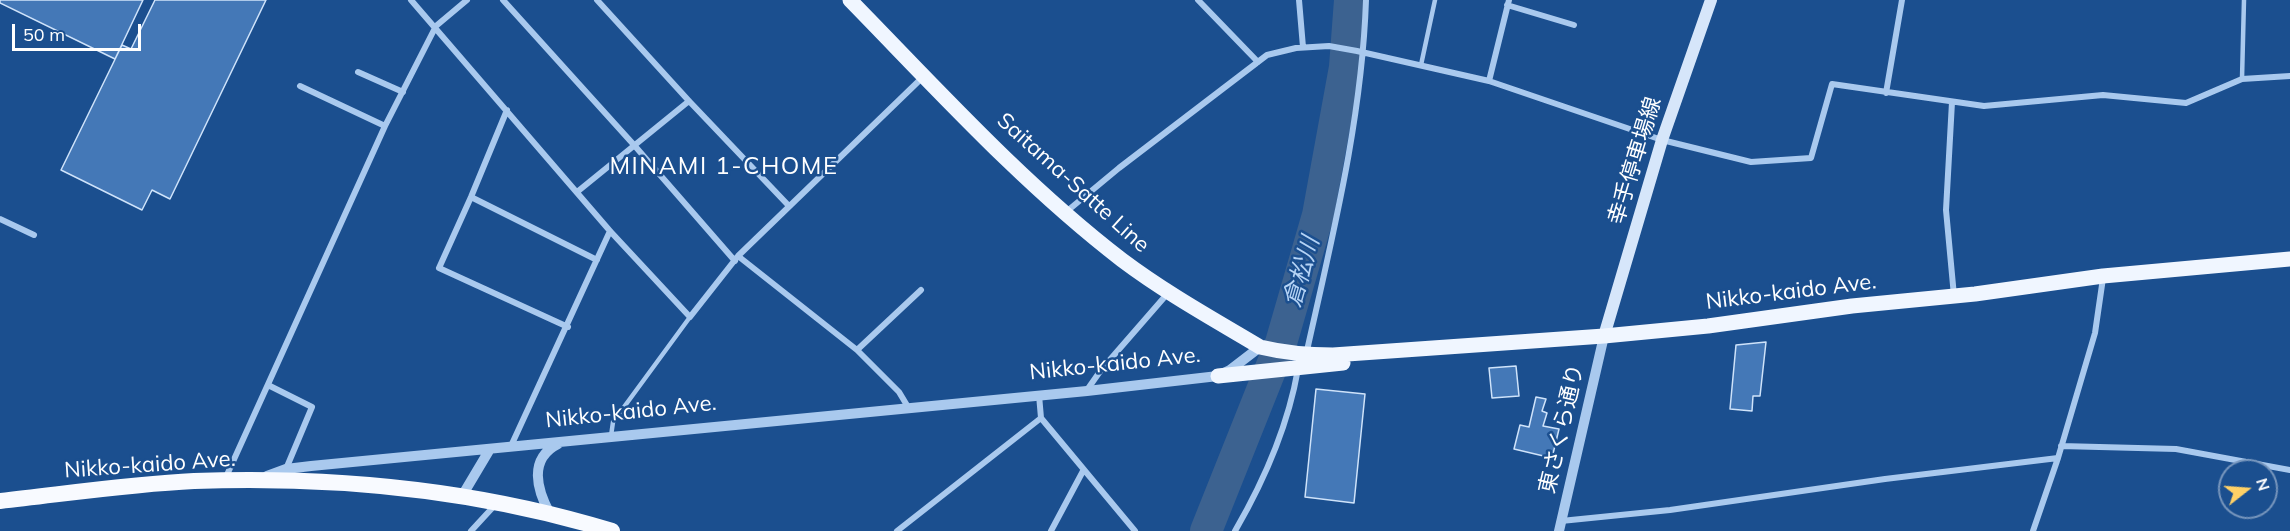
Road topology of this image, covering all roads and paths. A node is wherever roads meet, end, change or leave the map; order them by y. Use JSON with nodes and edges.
{"nodes":[{"id":1,"x":411,"y":0,"type":"edge"},
{"id":2,"x":467,"y":0,"type":"edge"},
{"id":3,"x":503,"y":0,"type":"edge"},
{"id":4,"x":597,"y":0,"type":"edge"},
{"id":5,"x":850,"y":0,"type":"edge"},
{"id":6,"x":1198,"y":0,"type":"edge"},
{"id":7,"x":1299,"y":0,"type":"edge"},
{"id":8,"x":1366,"y":0,"type":"edge"},
{"id":9,"x":1436,"y":0,"type":"edge"},
{"id":10,"x":1711,"y":0,"type":"edge"},
{"id":11,"x":1902,"y":0,"type":"edge"},
{"id":12,"x":2244,"y":0,"type":"edge"},
{"id":13,"x":1508,"y":2,"type":"edge"},
{"id":14,"x":436,"y":26,"type":"junction"},
{"id":15,"x":1574,"y":26,"type":"dead end"},
{"id":16,"x":1303,"y":48,"type":"junction"},
{"id":17,"x":1364,"y":53,"type":"junction"},
{"id":18,"x":1258,"y":62,"type":"junction"},
{"id":19,"x":1420,"y":66,"type":"junction"},
{"id":20,"x":358,"y":72,"type":"dead end"},
{"id":21,"x":924,"y":76,"type":"junction"},
{"id":22,"x":2290,"y":76,"type":"edge"},
{"id":23,"x":2242,"y":79,"type":"junction"},
{"id":24,"x":1489,"y":81,"type":"junction"},
{"id":25,"x":300,"y":86,"type":"dead end"},
{"id":26,"x":403,"y":92,"type":"junction"},
{"id":27,"x":1886,"y":93,"type":"junction"},
{"id":28,"x":689,"y":101,"type":"junction"},
{"id":29,"x":1952,"y":102,"type":"junction"},
{"id":30,"x":507,"y":110,"type":"junction"},
{"id":31,"x":385,"y":126,"type":"junction"},
{"id":32,"x":1662,"y":140,"type":"junction"},
{"id":33,"x":634,"y":145,"type":"junction"},
{"id":34,"x":577,"y":192,"type":"junction"},
{"id":35,"x":471,"y":197,"type":"junction"},
{"id":36,"x":789,"y":206,"type":"junction"},
{"id":37,"x":1066,"y":213,"type":"junction"},
{"id":38,"x":0,"y":219,"type":"edge"},
{"id":39,"x":610,"y":231,"type":"junction"},
{"id":40,"x":34,"y":235,"type":"dead end"},
{"id":41,"x":737,"y":259,"type":"junction"},
{"id":42,"x":2290,"y":259,"type":"edge"},
{"id":43,"x":597,"y":260,"type":"junction"},
{"id":44,"x":2103,"y":276,"type":"junction"},
{"id":45,"x":921,"y":290,"type":"dead end"},
{"id":46,"x":1168,"y":292,"type":"junction"},
{"id":47,"x":1954,"y":296,"type":"junction"},
{"id":48,"x":690,"y":317,"type":"junction"},
{"id":49,"x":568,"y":327,"type":"junction"},
{"id":50,"x":1604,"y":336,"type":"junction"},
{"id":51,"x":1264,"y":348,"type":"junction"},
{"id":52,"x":857,"y":350,"type":"junction"},
{"id":53,"x":1299,"y":361,"type":"junction"},
{"id":54,"x":1218,"y":376,"type":"junction"},
{"id":55,"x":268,"y":385,"type":"junction"},
{"id":56,"x":1087,"y":391,"type":"junction"},
{"id":57,"x":1039,"y":395,"type":"junction"},
{"id":58,"x":908,"y":407,"type":"junction"},
{"id":59,"x":1041,"y":418,"type":"junction"},
{"id":60,"x":611,"y":437,"type":"junction"},
{"id":61,"x":561,"y":442,"type":"junction"},
{"id":62,"x":511,"y":447,"type":"junction"},
{"id":63,"x":2061,"y":447,"type":"junction"},
{"id":64,"x":490,"y":449,"type":"junction"},
{"id":65,"x":2058,"y":458,"type":"junction"},
{"id":66,"x":286,"y":470,"type":"junction"},
{"id":67,"x":2290,"y":470,"type":"edge"},
{"id":68,"x":1083,"y":471,"type":"junction"},
{"id":69,"x":256,"y":480,"type":"junction"},
{"id":70,"x":225,"y":481,"type":"junction"},
{"id":71,"x":462,"y":496,"type":"junction"},
{"id":72,"x":0,"y":501,"type":"edge"},
{"id":73,"x":497,"y":502,"type":"junction"},
{"id":74,"x":550,"y":514,"type":"junction"},
{"id":75,"x":1560,"y":526,"type":"edge"},
{"id":76,"x":471,"y":531,"type":"edge"},
{"id":77,"x":612,"y":531,"type":"edge"},
{"id":78,"x":897,"y":531,"type":"edge"},
{"id":79,"x":1051,"y":531,"type":"edge"},
{"id":80,"x":1135,"y":531,"type":"edge"},
{"id":81,"x":1235,"y":531,"type":"edge"},
{"id":82,"x":2033,"y":531,"type":"edge"}],
"edges":[{"from":1,"to":14,"type":"street"},
{"from":2,"to":14,"type":"street"},
{"from":3,"to":33,"type":"street"},
{"from":4,"to":28,"type":"street"},
{"from":5,"to":21,"type":"main road","name":"Saitama-Satte Line"},
{"from":6,"to":18,"type":"street"},
{"from":7,"to":16,"type":"street"},
{"from":8,"to":17,"type":"street"},
{"from":9,"to":19,"type":"lane"},
{"from":10,"to":32,"type":"main road","name":"幸手停車場線"},
{"from":11,"to":27,"type":"street"},
{"from":12,"to":23,"type":"lane"},
{"from":13,"to":15,"type":"street"},
{"from":13,"to":24,"type":"street"},
{"from":14,"to":26,"type":"street"},
{"from":14,"to":30,"type":"street"},
{"from":16,"to":17,"type":"street"},
{"from":16,"to":18,"type":"street"},
{"from":17,"to":19,"type":"street"},
{"from":17,"to":53,"type":"street"},
{"from":18,"to":37,"type":"street"},
{"from":19,"to":24,"type":"street"},
{"from":20,"to":26,"type":"street"},
{"from":21,"to":36,"type":"street"},
{"from":21,"to":37,"type":"main road","name":"Saitama-Satte Line"},
{"from":22,"to":23,"type":"street"},
{"from":23,"to":29,"type":"street"},
{"from":24,"to":32,"type":"street"},
{"from":25,"to":31,"type":"street"},
{"from":26,"to":31,"type":"street"},
{"from":27,"to":29,"type":"street"},
{"from":27,"to":32,"type":"street"},
{"from":28,"to":33,"type":"street"},
{"from":28,"to":36,"type":"street"},
{"from":29,"to":47,"type":"street"},
{"from":30,"to":34,"type":"street"},
{"from":30,"to":35,"type":"street"},
{"from":31,"to":55,"type":"street"},
{"from":32,"to":50,"type":"main road","name":"幸手停車場線"},
{"from":33,"to":34,"type":"street"},
{"from":33,"to":41,"type":"street"},
{"from":34,"to":39,"type":"street"},
{"from":35,"to":43,"type":"street"},
{"from":35,"to":49,"type":"street"},
{"from":36,"to":41,"type":"street"},
{"from":37,"to":46,"type":"main road","name":"Saitama-Satte Line"},
{"from":38,"to":40,"type":"street"},
{"from":39,"to":43,"type":"street"},
{"from":39,"to":48,"type":"street"},
{"from":41,"to":48,"type":"street"},
{"from":41,"to":52,"type":"street"},
{"from":42,"to":44,"type":"main road","name":"Nikko-kaido Ave."},
{"from":43,"to":49,"type":"street"},
{"from":44,"to":47,"type":"main road","name":"Nikko-kaido Ave."},
{"from":44,"to":63,"type":"street"},
{"from":45,"to":52,"type":"street"},
{"from":46,"to":51,"type":"main road","name":"Saitama-Satte Line"},
{"from":46,"to":56,"type":"street"},
{"from":47,"to":50,"type":"main road","name":"Nikko-kaido Ave."},
{"from":48,"to":60,"type":"lane"},
{"from":49,"to":62,"type":"street"},
{"from":50,"to":53,"type":"main road","name":"Nikko-kaido Ave."},
{"from":50,"to":75,"type":"street","name":"東さくら通り"},
{"from":51,"to":53,"type":"main road","name":"Saitama-Satte Line"},
{"from":51,"to":54,"type":"street","name":"Nikko-kaido Ave."},
{"from":52,"to":58,"type":"street"},
{"from":53,"to":54,"type":"main road"},
{"from":53,"to":81,"type":"street"},
{"from":54,"to":56,"type":"street","name":"Nikko-kaido Ave."},
{"from":55,"to":66,"type":"street"},
{"from":55,"to":70,"type":"street"},
{"from":56,"to":57,"type":"street","name":"Nikko-kaido Ave."},
{"from":57,"to":58,"type":"street","name":"Nikko-kaido Ave."},
{"from":57,"to":59,"type":"street"},
{"from":58,"to":60,"type":"street","name":"Nikko-kaido Ave."},
{"from":59,"to":68,"type":"street"},
{"from":59,"to":78,"type":"street"},
{"from":60,"to":61,"type":"street","name":"Nikko-kaido Ave."},
{"from":61,"to":62,"type":"street","name":"Nikko-kaido Ave."},
{"from":61,"to":74,"type":"street"},
{"from":62,"to":64,"type":"street","name":"Nikko-kaido Ave."},
{"from":63,"to":65,"type":"street"},
{"from":63,"to":67,"type":"street"},
{"from":64,"to":66,"type":"street","name":"Nikko-kaido Ave."},
{"from":64,"to":71,"type":"street"},
{"from":65,"to":75,"type":"street"},
{"from":65,"to":82,"type":"street"},
{"from":66,"to":69,"type":"street","name":"Nikko-kaido Ave."},
{"from":68,"to":79,"type":"street"},
{"from":68,"to":80,"type":"street"},
{"from":69,"to":70,"type":"highway","name":"Nikko-kaido Ave."},
{"from":69,"to":71,"type":"highway"},
{"from":70,"to":72,"type":"highway","name":"Nikko-kaido Ave."},
{"from":71,"to":73,"type":"highway"},
{"from":73,"to":74,"type":"highway"},
{"from":73,"to":76,"type":"street"},
{"from":74,"to":77,"type":"highway"}]}
